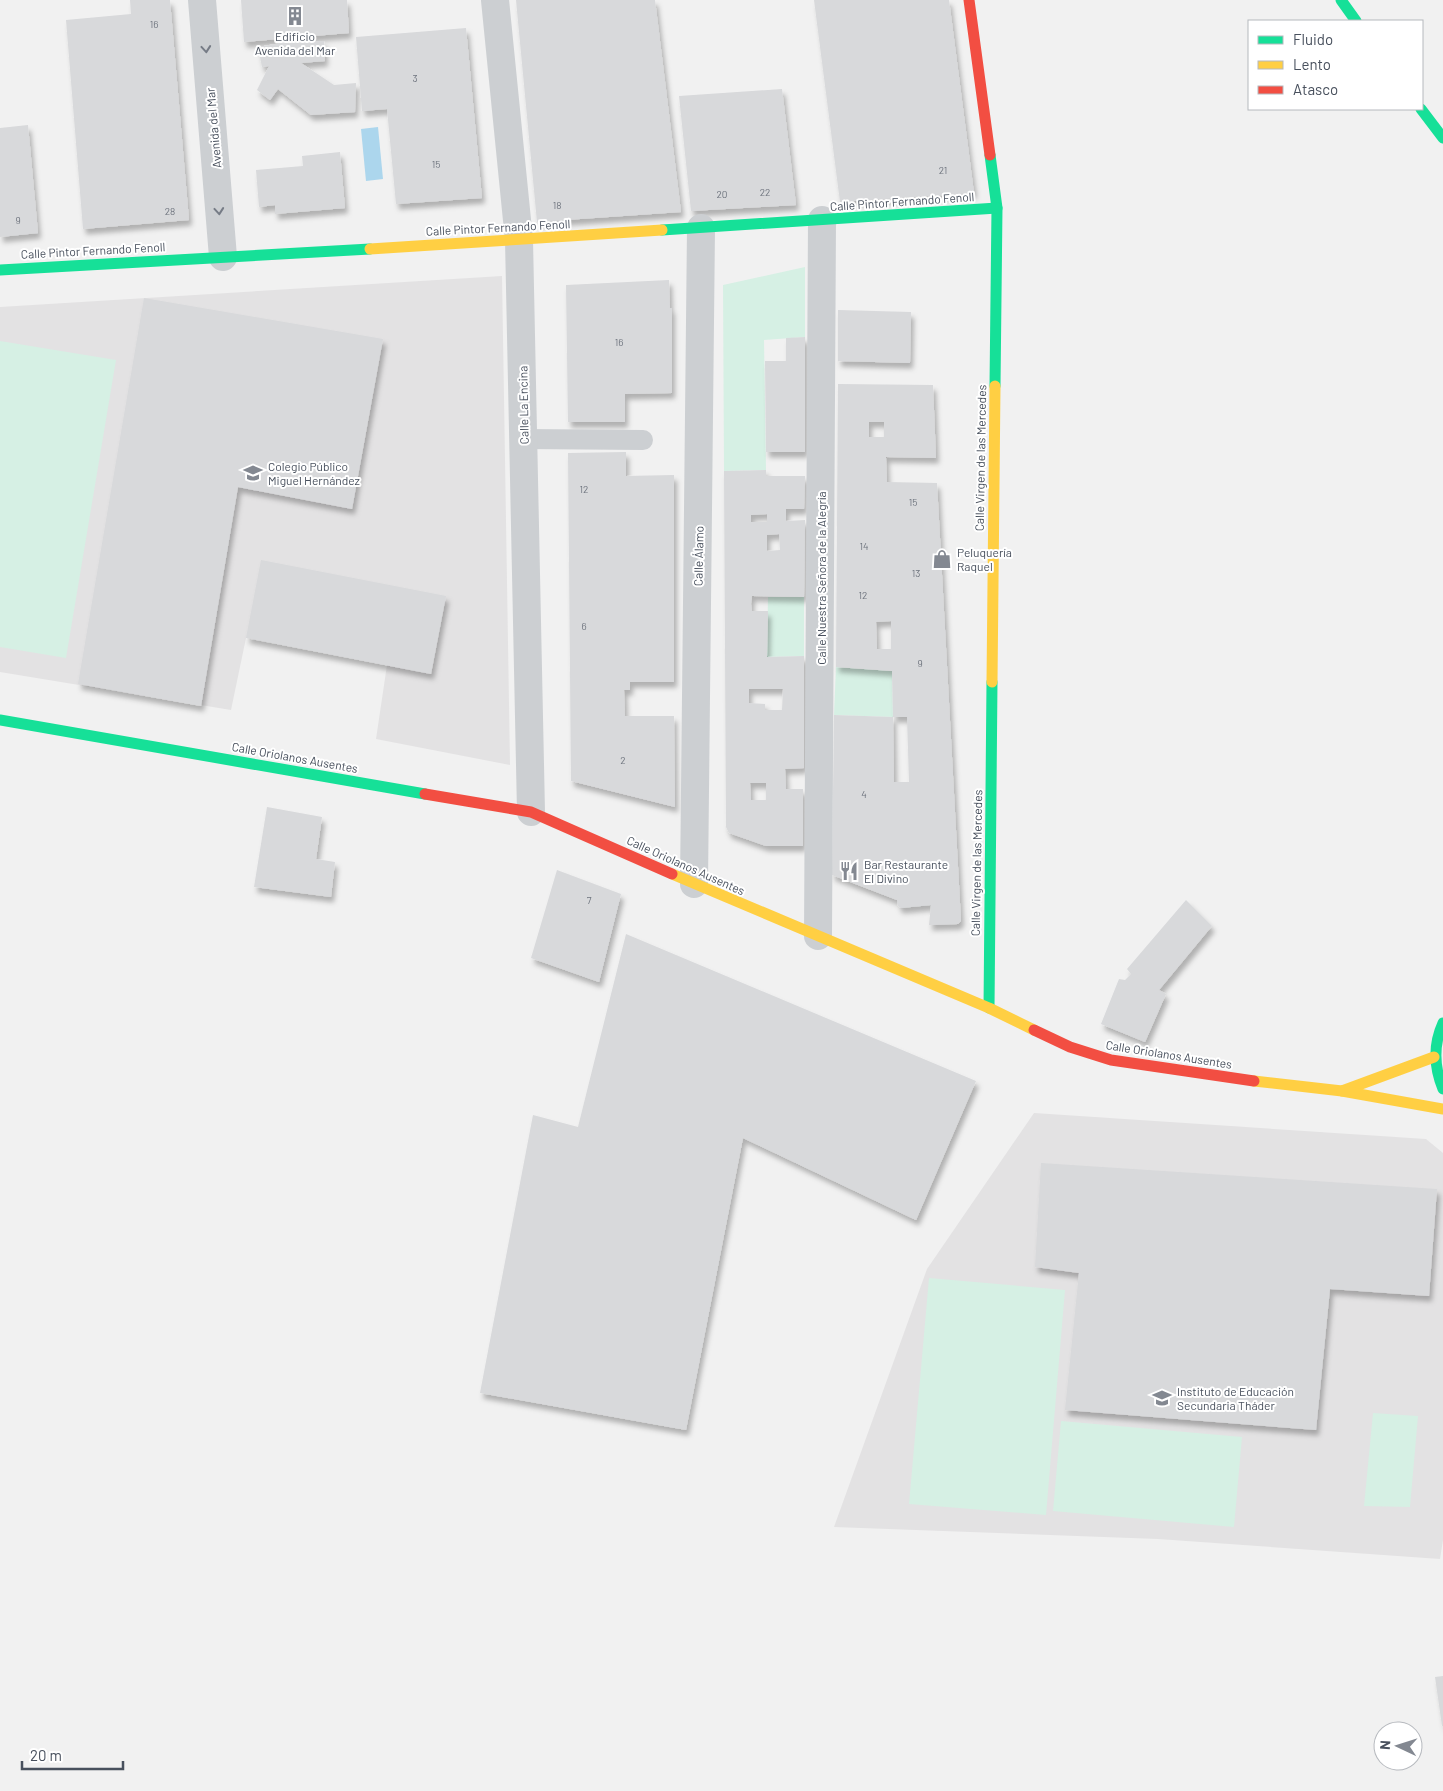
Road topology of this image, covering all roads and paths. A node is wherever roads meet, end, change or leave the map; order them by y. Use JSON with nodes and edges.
{"nodes":[{"id":1,"x":202,"y":0,"type":"edge"},
{"id":2,"x":495,"y":0,"type":"edge"},
{"id":3,"x":969,"y":0,"type":"edge"},
{"id":4,"x":1341,"y":0,"type":"edge"},
{"id":5,"x":1355,"y":20,"type":"edge"},
{"id":6,"x":1422,"y":110,"type":"edge"},
{"id":7,"x":1443,"y":138,"type":"edge"},
{"id":8,"x":996,"y":208,"type":"junction"},
{"id":9,"x":822,"y":220,"type":"junction"},
{"id":10,"x":701,"y":228,"type":"junction"},
{"id":11,"x":519,"y":240,"type":"junction"},
{"id":12,"x":223,"y":257,"type":"junction"},
{"id":13,"x":0,"y":270,"type":"edge"},
{"id":14,"x":523,"y":439,"type":"junction"},
{"id":15,"x":643,"y":440,"type":"dead end"},
{"id":16,"x":0,"y":720,"type":"edge"},
{"id":17,"x":531,"y":812,"type":"junction"},
{"id":18,"x":694,"y":884,"type":"junction"},
{"id":19,"x":818,"y":936,"type":"junction"},
{"id":20,"x":988,"y":1008,"type":"junction"},
{"id":21,"x":1443,"y":1023,"type":"edge"},
{"id":22,"x":1434,"y":1057,"type":"junction"},
{"id":23,"x":1443,"y":1089,"type":"edge"},
{"id":24,"x":1342,"y":1092,"type":"junction"},
{"id":25,"x":1443,"y":1109,"type":"edge"}],
"edges":[{"from":1,"to":12,"type":"street","name":"Avenida del Mar","one_way":true},
{"from":2,"to":11,"type":"street","name":"Calle La Encina"},
{"from":3,"to":8,"type":"street","name":"Calle Virgen de las Mercedes"},
{"from":4,"to":5,"type":"street"},
{"from":6,"to":7,"type":"street"},
{"from":8,"to":9,"type":"street","name":"Calle Pintor Fernando Fenoll"},
{"from":8,"to":20,"type":"street","name":"Calle Virgen de las Mercedes"},
{"from":9,"to":10,"type":"street","name":"Calle Pintor Fernando Fenoll"},
{"from":9,"to":19,"type":"street","name":"Calle Nuestra Señora de la Alegría"},
{"from":10,"to":11,"type":"street","name":"Calle Pintor Fernando Fenoll"},
{"from":10,"to":18,"type":"street","name":"Calle Álamo"},
{"from":11,"to":12,"type":"street","name":"Calle Pintor Fernando Fenoll"},
{"from":11,"to":14,"type":"street","name":"Calle La Encina"},
{"from":12,"to":13,"type":"street","name":"Calle Pintor Fernando Fenoll"},
{"from":14,"to":15,"type":"lane"},
{"from":14,"to":17,"type":"street","name":"Calle La Encina"},
{"from":16,"to":17,"type":"street","name":"Calle Oriolanos Ausentes"},
{"from":17,"to":18,"type":"street","name":"Calle Oriolanos Ausentes"},
{"from":18,"to":19,"type":"street","name":"Calle Oriolanos Ausentes"},
{"from":19,"to":20,"type":"street","name":"Calle Oriolanos Ausentes"},
{"from":20,"to":24,"type":"street","name":"Calle Oriolanos Ausentes"},
{"from":21,"to":22,"type":"street"},
{"from":22,"to":23,"type":"street"},
{"from":22,"to":24,"type":"street","name":"Calle Oriolanos Ausentes"},
{"from":24,"to":25,"type":"street","name":"Calle Oriolanos Ausentes"}]}
